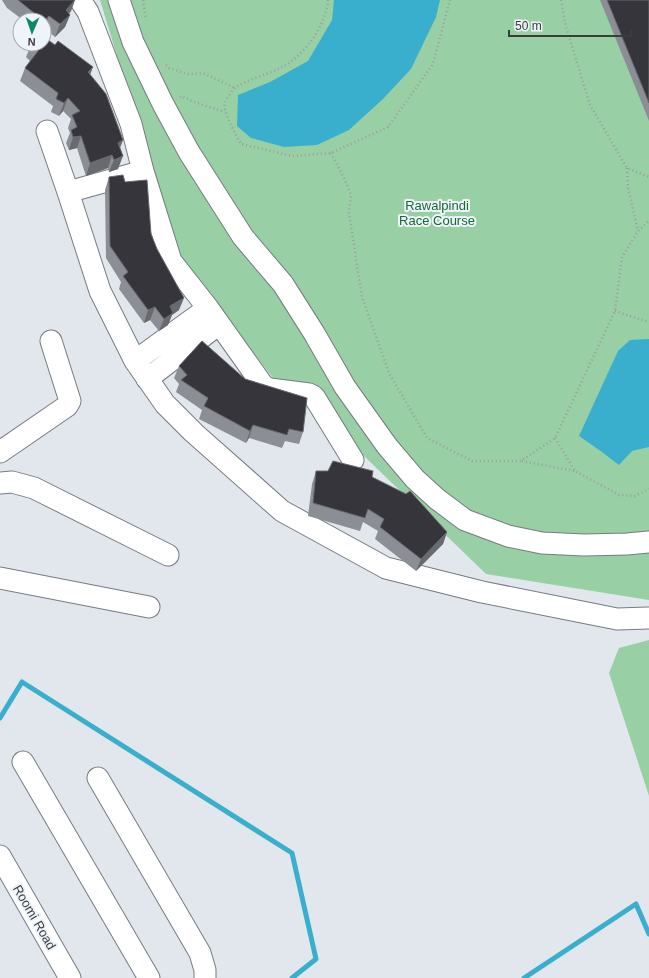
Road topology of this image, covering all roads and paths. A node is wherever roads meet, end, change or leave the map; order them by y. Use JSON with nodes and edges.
{"nodes":[{"id":1,"x":80,"y":0,"type":"edge"},
{"id":2,"x":119,"y":0,"type":"edge"},
{"id":3,"x":328,"y":0,"type":"edge"},
{"id":4,"x":450,"y":0,"type":"edge"},
{"id":5,"x":561,"y":0,"type":"edge"},
{"id":6,"x":164,"y":63,"type":"dead end"},
{"id":7,"x":234,"y":88,"type":"junction"},
{"id":8,"x":163,"y":104,"type":"junction"},
{"id":9,"x":225,"y":112,"type":"junction"},
{"id":10,"x":47,"y":131,"type":"dead end"},
{"id":11,"x":331,"y":153,"type":"junction"},
{"id":12,"x":627,"y":168,"type":"junction"},
{"id":13,"x":143,"y":172,"type":"junction"},
{"id":14,"x":649,"y":177,"type":"edge"},
{"id":15,"x":68,"y":192,"type":"junction"},
{"id":16,"x":649,"y":221,"type":"edge"},
{"id":17,"x":638,"y":231,"type":"junction"},
{"id":18,"x":615,"y":311,"type":"junction"},
{"id":19,"x":213,"y":316,"type":"junction"},
{"id":20,"x":649,"y":322,"type":"edge"},
{"id":21,"x":51,"y":341,"type":"dead end"},
{"id":22,"x":135,"y":361,"type":"junction"},
{"id":23,"x":147,"y":379,"type":"junction"},
{"id":24,"x":555,"y":438,"type":"junction"},
{"id":25,"x":0,"y":452,"type":"edge"},
{"id":26,"x":353,"y":460,"type":"dead end"},
{"id":27,"x":521,"y":461,"type":"junction"},
{"id":28,"x":575,"y":471,"type":"junction"},
{"id":29,"x":0,"y":484,"type":"edge"},
{"id":30,"x":649,"y":489,"type":"edge"},
{"id":31,"x":649,"y":542,"type":"edge"},
{"id":32,"x":168,"y":556,"type":"dead end"},
{"id":33,"x":0,"y":578,"type":"edge"},
{"id":34,"x":149,"y":607,"type":"dead end"},
{"id":35,"x":649,"y":618,"type":"edge"},
{"id":36,"x":23,"y":762,"type":"dead end"},
{"id":37,"x":98,"y":778,"type":"dead end"},
{"id":38,"x":0,"y":856,"type":"edge"},
{"id":39,"x":70,"y":978,"type":"edge"},
{"id":40,"x":149,"y":978,"type":"edge"},
{"id":41,"x":205,"y":978,"type":"edge"}],
"edges":[{"from":1,"to":13,"type":"street"},
{"from":2,"to":8,"type":"street"},
{"from":3,"to":7,"type":"path"},
{"from":4,"to":11,"type":"path"},
{"from":5,"to":12,"type":"path"},
{"from":6,"to":7,"type":"path"},
{"from":7,"to":9,"type":"path"},
{"from":8,"to":9,"type":"path"},
{"from":8,"to":31,"type":"street"},
{"from":9,"to":11,"type":"path"},
{"from":10,"to":15,"type":"street"},
{"from":11,"to":27,"type":"path"},
{"from":12,"to":14,"type":"path"},
{"from":12,"to":17,"type":"path"},
{"from":13,"to":15,"type":"street"},
{"from":13,"to":19,"type":"street"},
{"from":15,"to":22,"type":"street"},
{"from":16,"to":17,"type":"path"},
{"from":17,"to":18,"type":"path"},
{"from":18,"to":20,"type":"path"},
{"from":18,"to":24,"type":"path"},
{"from":19,"to":22,"type":"street"},
{"from":19,"to":23,"type":"street"},
{"from":19,"to":26,"type":"street"},
{"from":21,"to":25,"type":"street"},
{"from":22,"to":23,"type":"street"},
{"from":23,"to":35,"type":"street"},
{"from":24,"to":27,"type":"path"},
{"from":24,"to":28,"type":"path"},
{"from":27,"to":28,"type":"path"},
{"from":28,"to":30,"type":"path"},
{"from":29,"to":32,"type":"street"},
{"from":33,"to":34,"type":"street"},
{"from":36,"to":40,"type":"street"},
{"from":37,"to":41,"type":"street"},
{"from":38,"to":39,"type":"street","name":"Roomi Road"}]}
